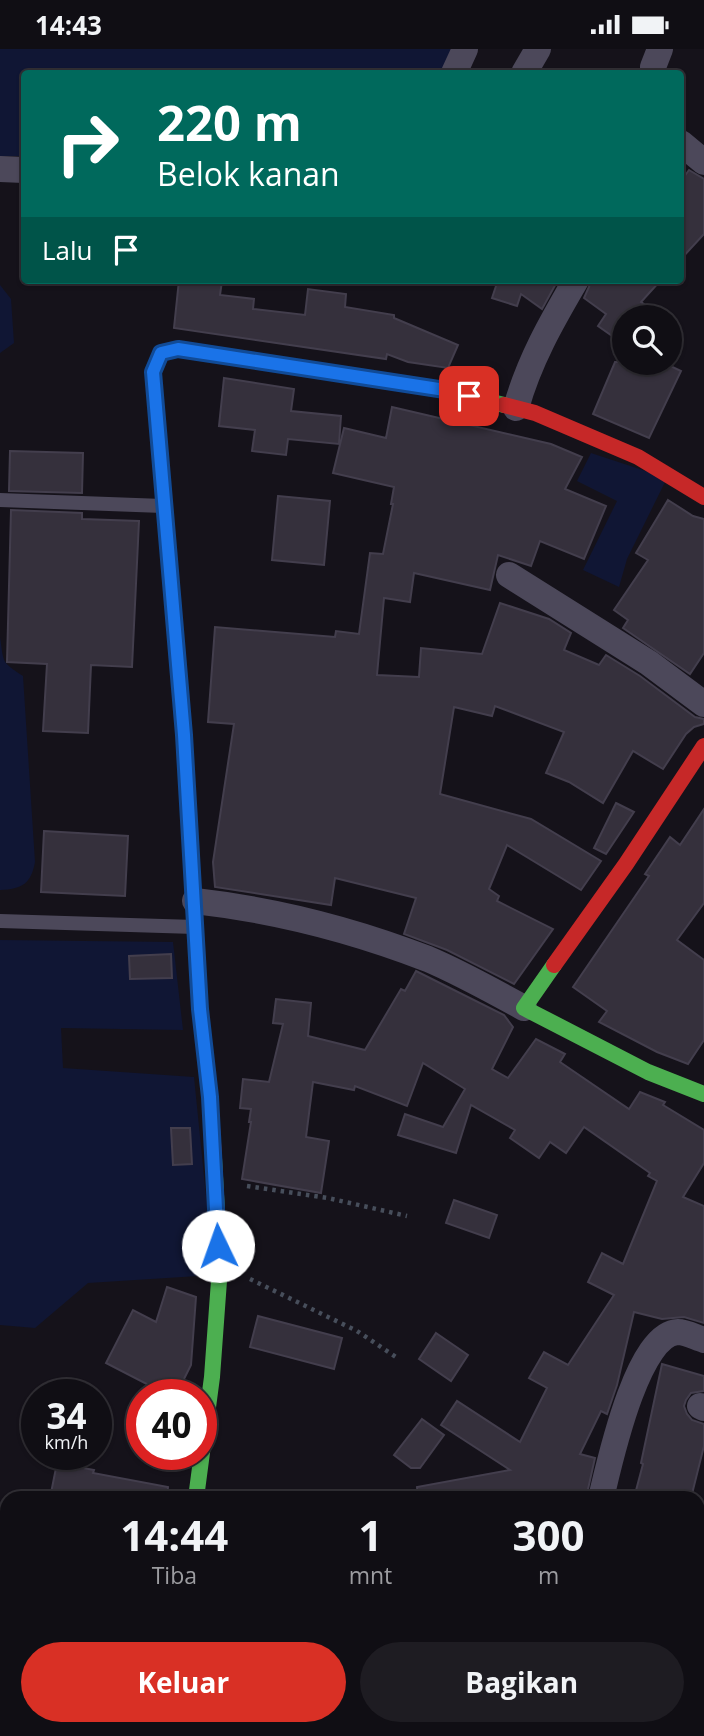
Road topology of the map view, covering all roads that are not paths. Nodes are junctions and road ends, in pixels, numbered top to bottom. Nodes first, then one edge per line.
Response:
1 (465, 49) edge
2 (538, 49) edge
3 (660, 49) edge
4 (455, 70) edge
5 (526, 70) edge
6 (653, 70) edge
7 (684, 145) edge
8 (704, 162) edge
9 (0, 169) edge
10 (21, 170) edge
11 (574, 284) edge
12 (516, 408) junction
13 (704, 497) edge
14 (0, 500) edge
15 (164, 506) junction
16 (509, 575) dead end
17 (704, 704) edge
18 (704, 745) edge
19 (195, 901) junction
20 (0, 921) edge
21 (196, 927) junction
22 (524, 1008) junction
23 (704, 1094) edge
24 (704, 1340) edge
25 (196, 1491) edge
26 (603, 1491) edge

1 - 4 street
2 - 5 street
3 - 6 street
7 - 8 street
9 - 10 street
11 - 12 street
12 - 13 street
12 - 15 street
14 - 15 lane
15 - 19 street
16 - 17 street
18 - 22 street
19 - 21 street
19 - 22 street
20 - 21 lane
21 - 25 street
22 - 23 street
24 - 26 street

